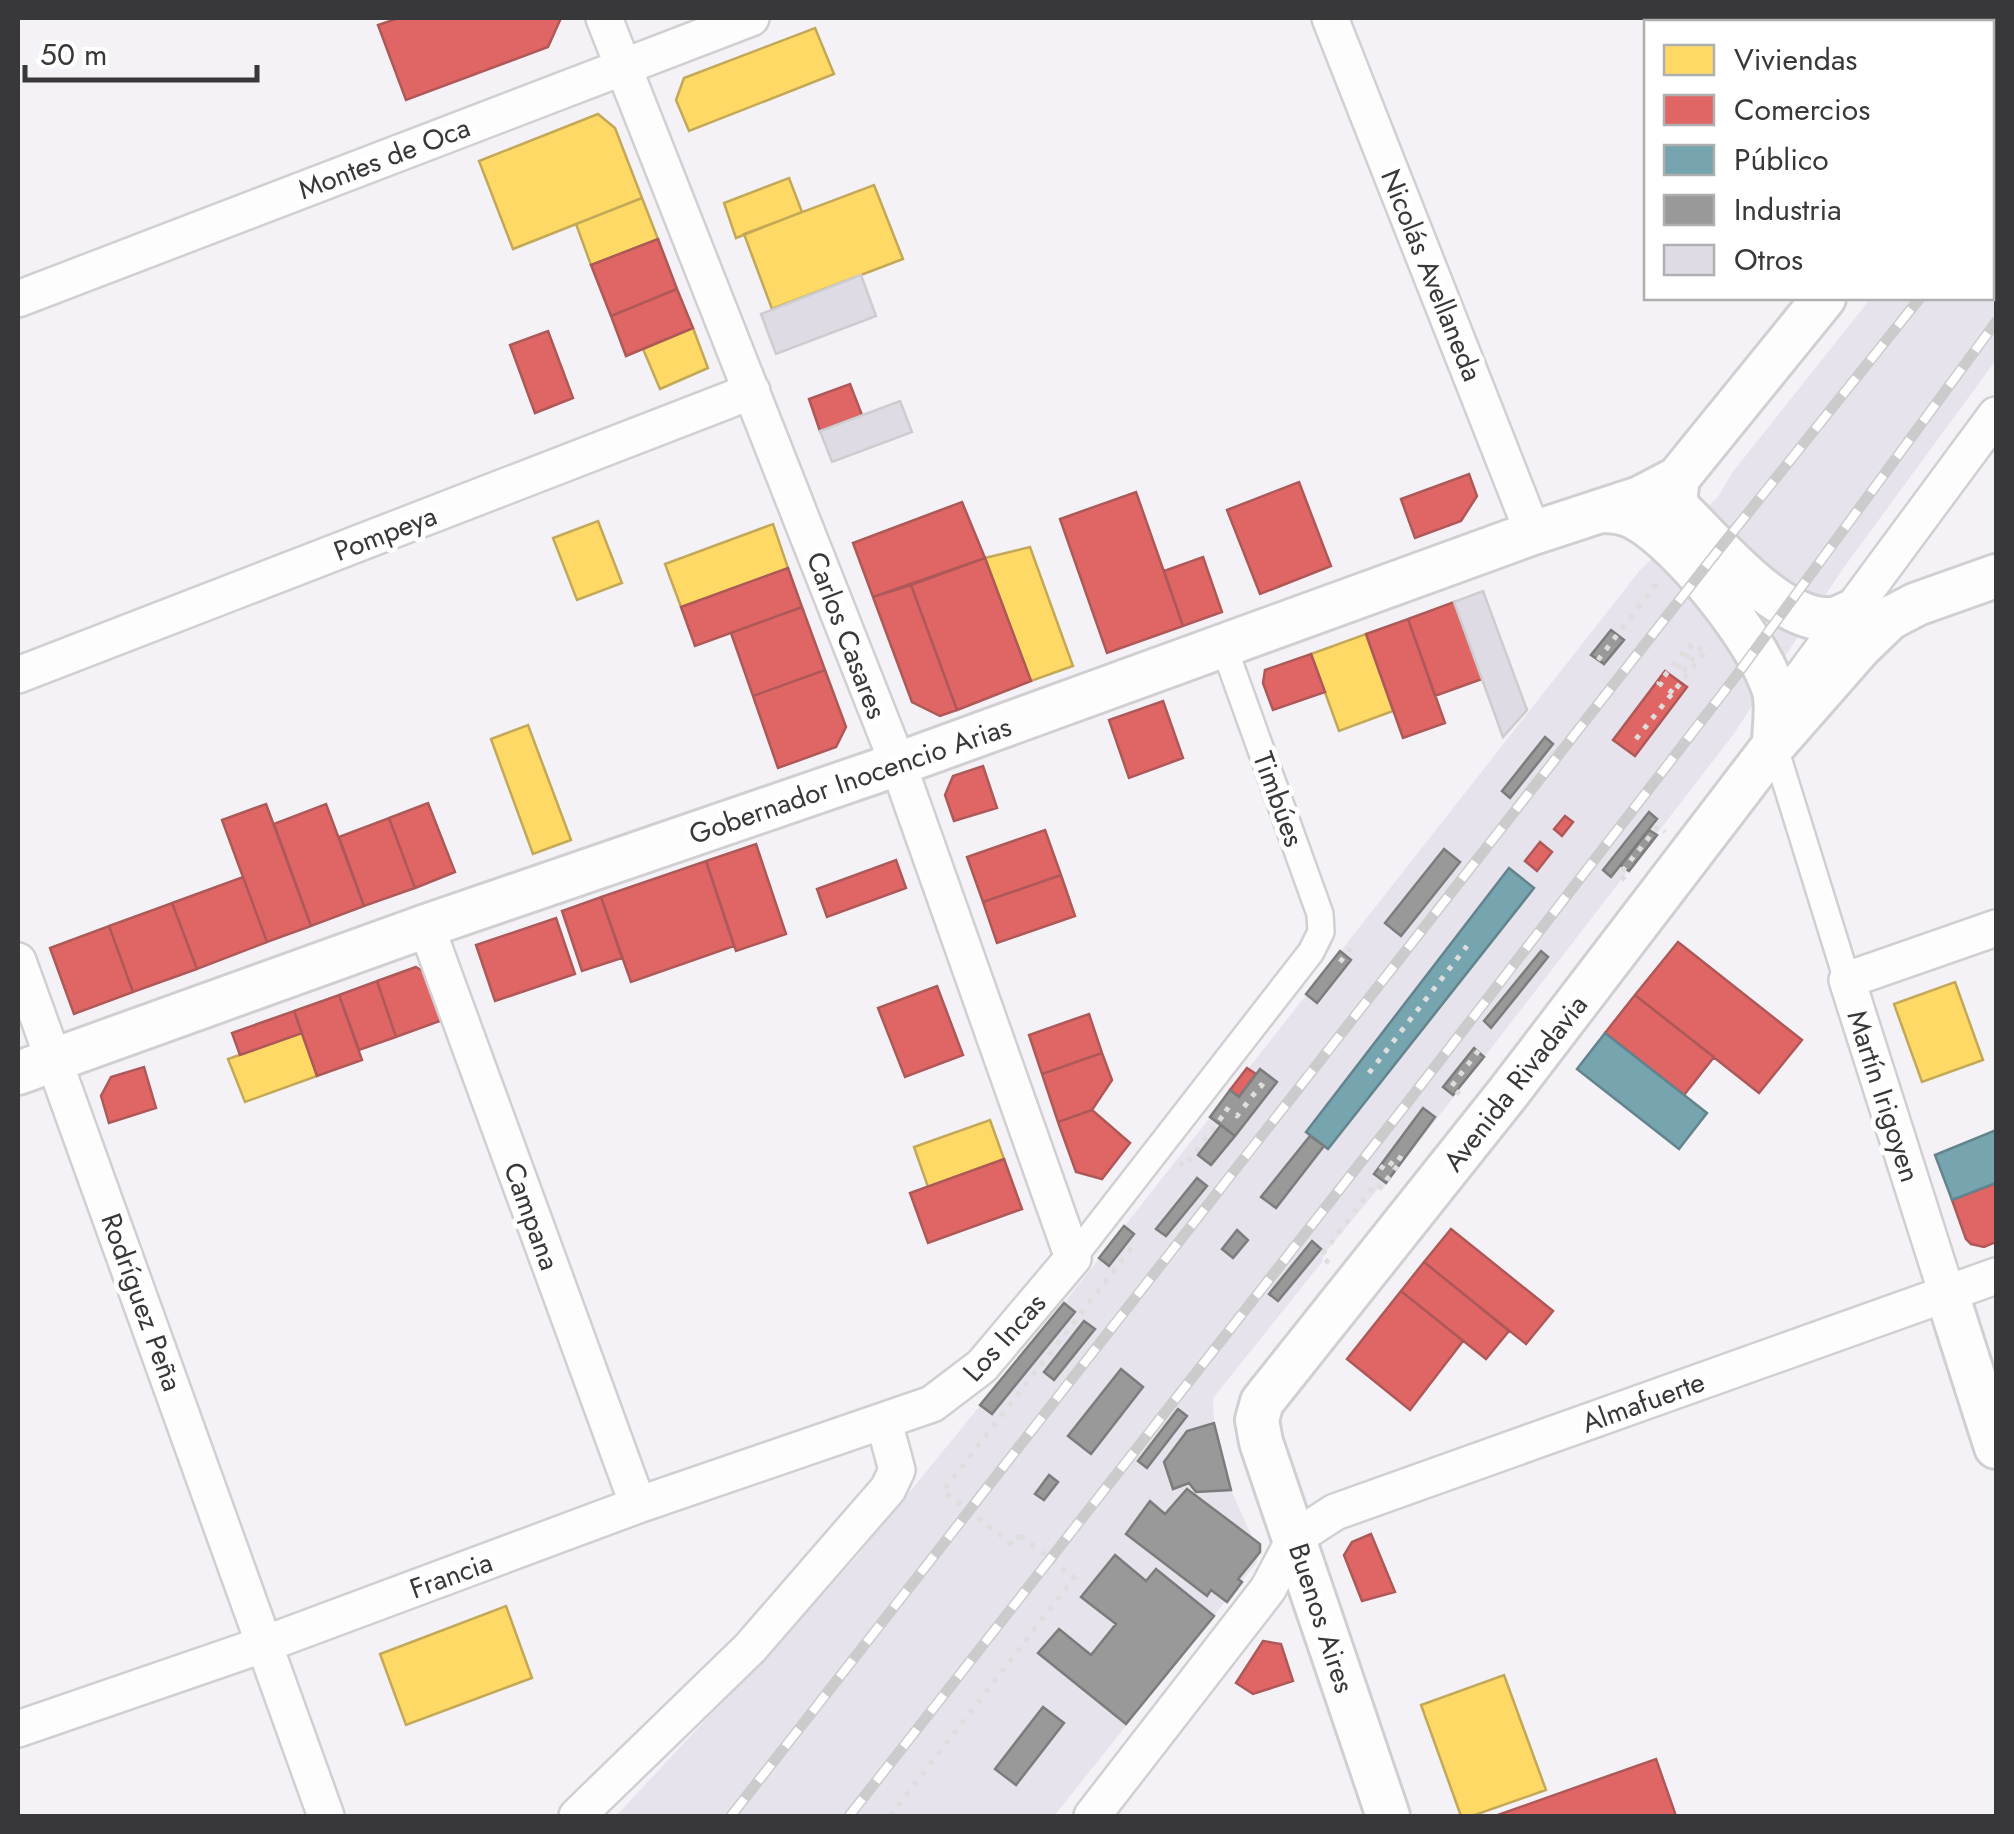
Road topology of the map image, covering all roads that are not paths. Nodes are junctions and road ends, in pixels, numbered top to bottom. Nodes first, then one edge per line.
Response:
1 (604, 18) edge
2 (751, 18) edge
3 (1330, 18) edge
4 (623, 66) junction
5 (18, 300) edge
6 (1822, 300) edge
7 (752, 391) junction
8 (1996, 415) edge
9 (1678, 478) junction
10 (1600, 510) junction
11 (1533, 533) junction
12 (1996, 576) edge
13 (1871, 614) junction
14 (1224, 647) junction
15 (18, 675) edge
16 (1774, 745) junction
17 (898, 764) junction
18 (426, 926) junction
19 (1996, 928) edge
20 (1311, 952) joint
21 (18, 961) edge
22 (1847, 980) junction
23 (36, 1066) edge
24 (1074, 1258) junction
25 (1996, 1276) edge
26 (1948, 1294) junction
27 (1257, 1420) joint
28 (884, 1422) junction
29 (1996, 1447) edge
30 (638, 1506) junction
31 (1295, 1538) junction
32 (265, 1644) junction
33 (18, 1729) edge
34 (326, 1816) edge
35 (577, 1816) edge
36 (1092, 1816) edge
37 (1388, 1816) edge

1 - 4 street, Carlos Casares
2 - 4 street, Montes de Oca
3 - 11 street, Nicolás Avellaneda
4 - 5 street, Montes de Oca
4 - 7 street, Carlos Casares
6 - 9 street
7 - 15 street, Pompeya
7 - 17 street, Carlos Casares
8 - 13 street, Avenida Rivadavia
9 - 10 street, Gobernador Inocencio Arias
9 - 13 street
10 - 11 street, Gobernador Inocencio Arias
10 - 16 street
11 - 14 street, Gobernador Inocencio Arias
12 - 13 street
13 - 16 street, Avenida Rivadavia
14 - 17 street, Gobernador Inocencio Arias
14 - 20 street, Timbúes
16 - 22 street, Martín Irigoyen
16 - 27 street, Avenida Rivadavia
17 - 18 street, Gobernador Inocencio Arias
17 - 24 street, Carlos Casares
18 - 23 street, Gobernador Inocencio Arias
18 - 30 street, Campana
19 - 22 street
20 - 24 street, Los Incas
21 - 23 street, Rodríguez Peña
22 - 26 street, Martín Irigoyen
23 - 32 street, Rodríguez Peña
24 - 28 street, Los Incas
25 - 26 street, Almafuerte
26 - 29 street, Martín Irigoyen
26 - 31 street, Almafuerte
27 - 31 street, Buenos Aires
28 - 30 street, Francia
28 - 35 street
30 - 32 street, Francia
31 - 36 street
31 - 37 street, Buenos Aires
32 - 33 street, Francia
32 - 34 street, Rodríguez Peña

